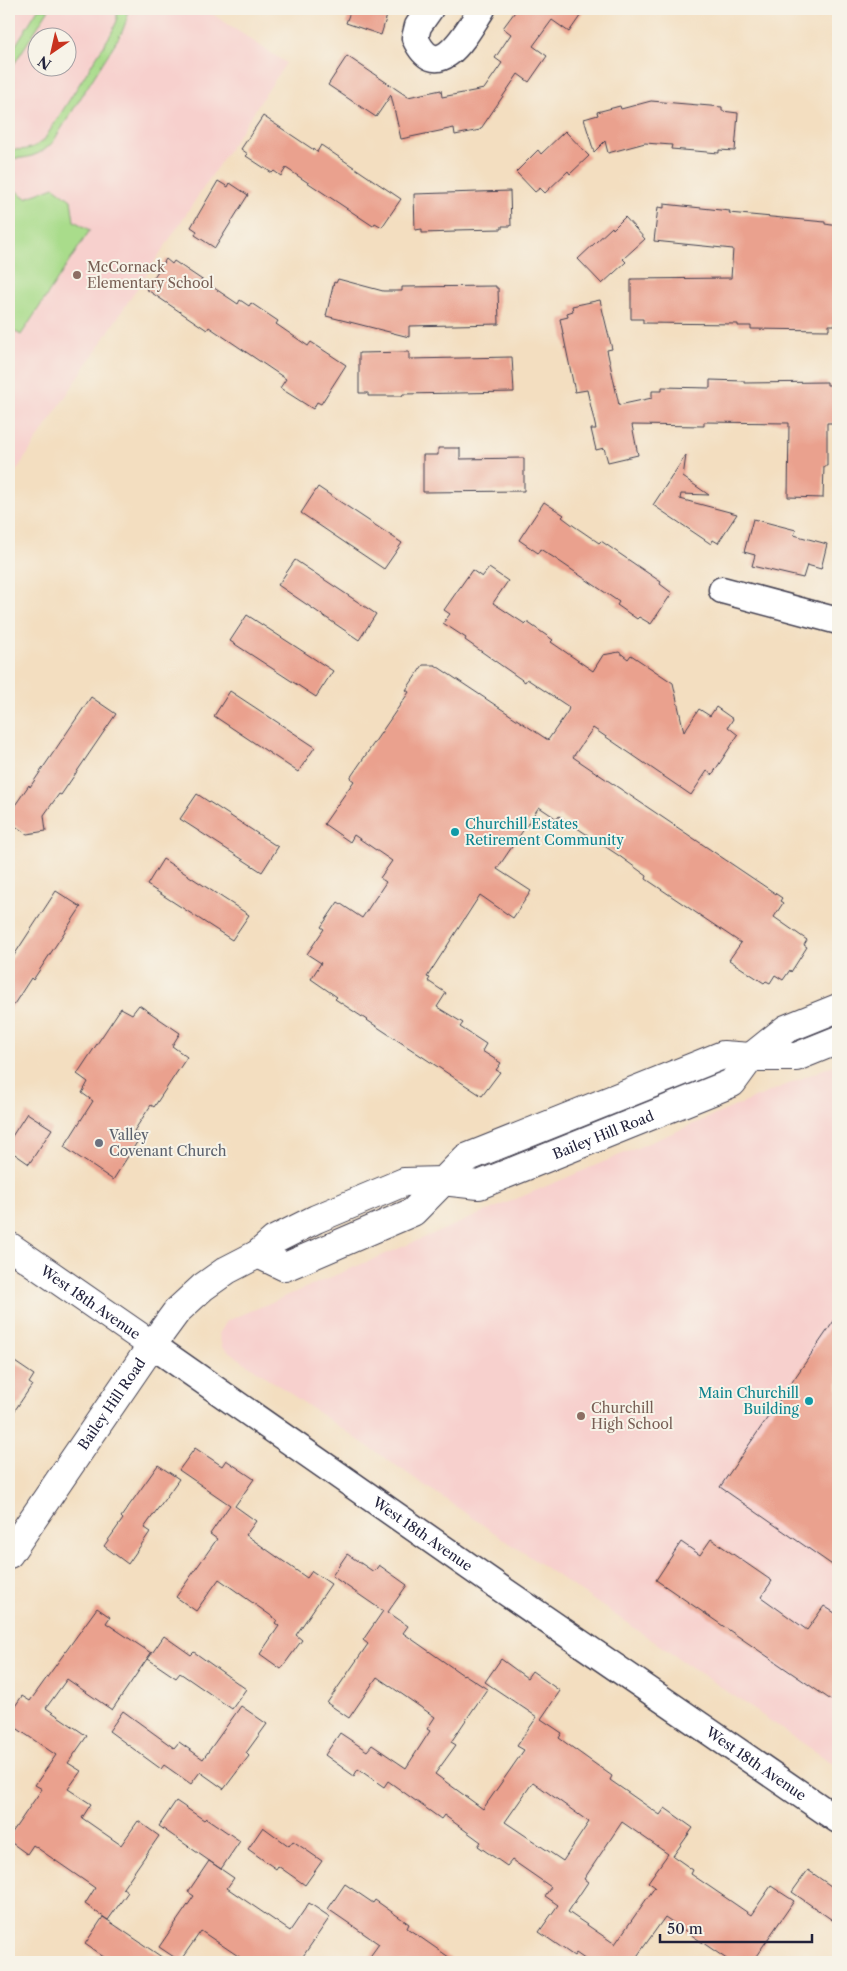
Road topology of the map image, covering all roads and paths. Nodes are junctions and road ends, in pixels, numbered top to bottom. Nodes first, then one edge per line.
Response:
1 (430, 9) edge
2 (482, 9) edge
3 (722, 590) dead end
4 (838, 621) edge
5 (838, 1008) edge
6 (838, 1040) edge
7 (752, 1057) junction
8 (9, 1246) edge
9 (152, 1345) junction
10 (9, 1554) edge
11 (838, 1820) edge

1 - 2 street
3 - 4 street
5 - 7 main road, Bailey Hill Road
6 - 7 main road
7 - 9 main road, Bailey Hill Road
8 - 9 main road, West 18th Avenue
9 - 10 main road, Bailey Hill Road
9 - 11 street, West 18th Avenue

